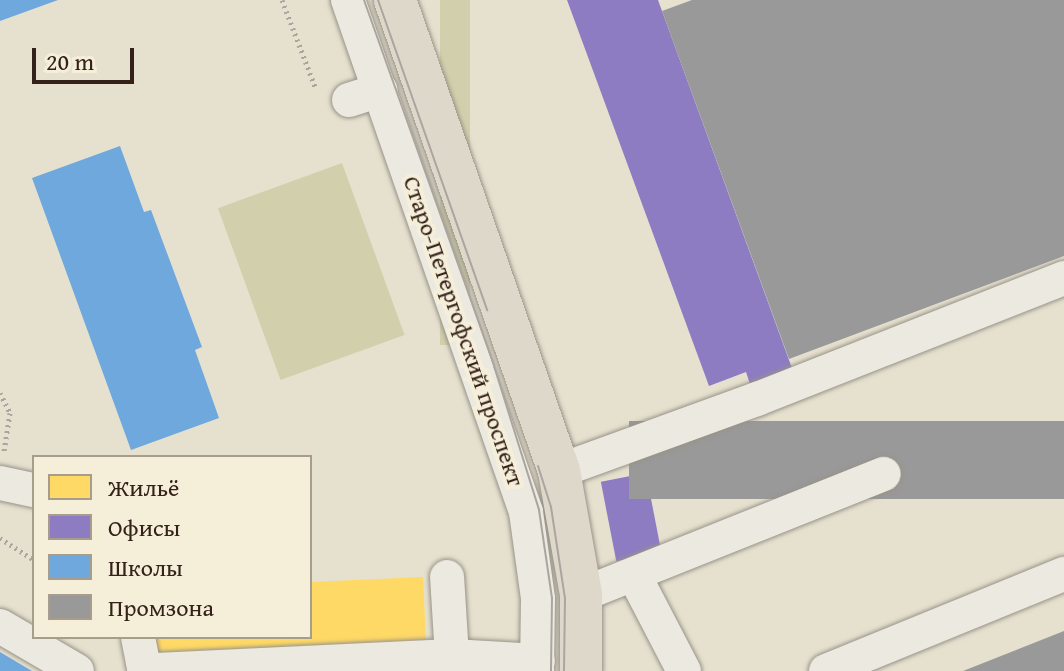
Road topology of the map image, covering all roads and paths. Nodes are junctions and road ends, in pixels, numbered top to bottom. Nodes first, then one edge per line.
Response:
1 (282, 0) edge
2 (348, 0) edge
3 (395, 0) edge
4 (350, 95) junction
5 (1064, 278) edge
6 (0, 393) edge
7 (1, 471) edge
8 (559, 471) junction
9 (884, 474) dead end
10 (32, 489) edge
11 (0, 538) edge
12 (32, 559) edge
13 (1064, 574) edge
14 (447, 577) dead end
15 (635, 577) junction
16 (581, 595) junction
17 (0, 626) edge
18 (138, 639) edge
19 (452, 656) junction
20 (537, 666) edge
21 (77, 671) edge
22 (156, 671) edge
23 (581, 671) edge
24 (684, 671) edge
25 (826, 671) edge

1 - 4 path
2 - 4 street, Старо-Петергофский проспект
3 - 8 main road, Старо-Петергофский проспект
4 - 20 street, Старо-Петергофский проспект
5 - 8 street
6 - 7 path
7 - 10 street
8 - 16 main road, Старо-Петергофский проспект
9 - 15 street
11 - 12 path
13 - 25 street
14 - 19 street
15 - 16 street
15 - 24 street
16 - 23 main road, Старо-Петергофский проспект
17 - 21 street
18 - 22 street
19 - 20 street
19 - 22 street

